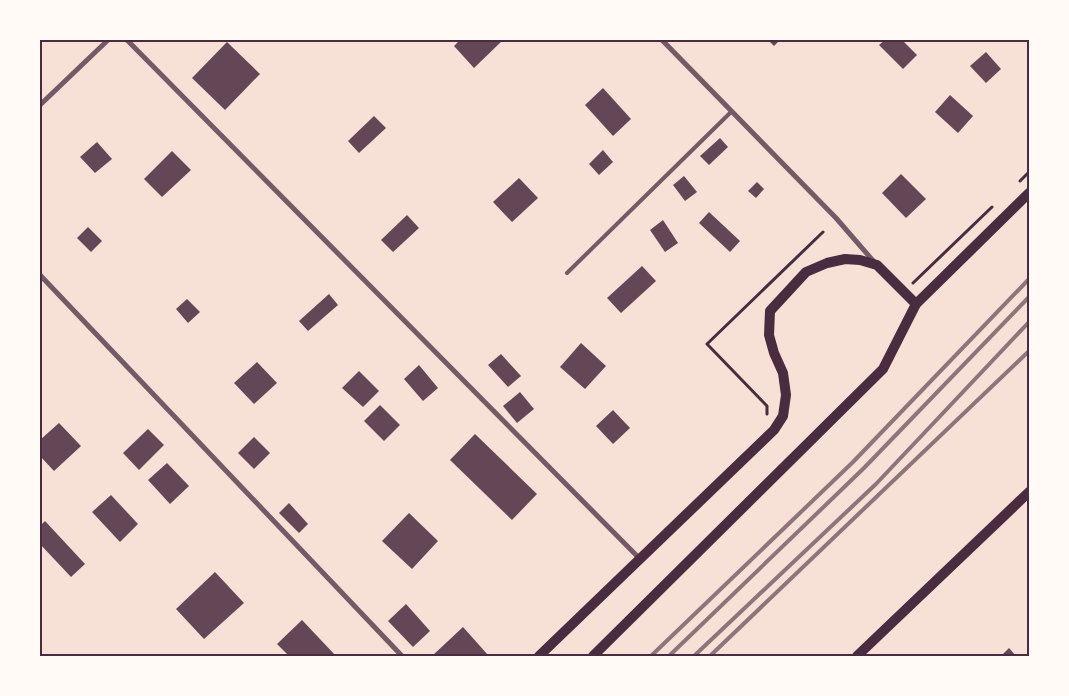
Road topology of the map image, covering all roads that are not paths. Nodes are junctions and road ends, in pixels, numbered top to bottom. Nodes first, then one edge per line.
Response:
1 (108, 40) edge
2 (127, 40) edge
3 (662, 40) edge
4 (40, 105) edge
5 (731, 112) junction
6 (1029, 193) edge
7 (877, 265) junction
8 (567, 273) dead end
9 (40, 275) edge
10 (916, 304) junction
11 (1029, 492) edge
12 (640, 560) junction
13 (596, 653) edge
14 (402, 656) edge
15 (539, 656) edge
16 (857, 656) edge

1 - 4 street
2 - 12 street
3 - 5 street
5 - 7 street
5 - 8 lane
6 - 10 main road
7 - 10 main road
7 - 12 main road
9 - 14 street
10 - 13 main road
11 - 16 main road
12 - 15 main road

